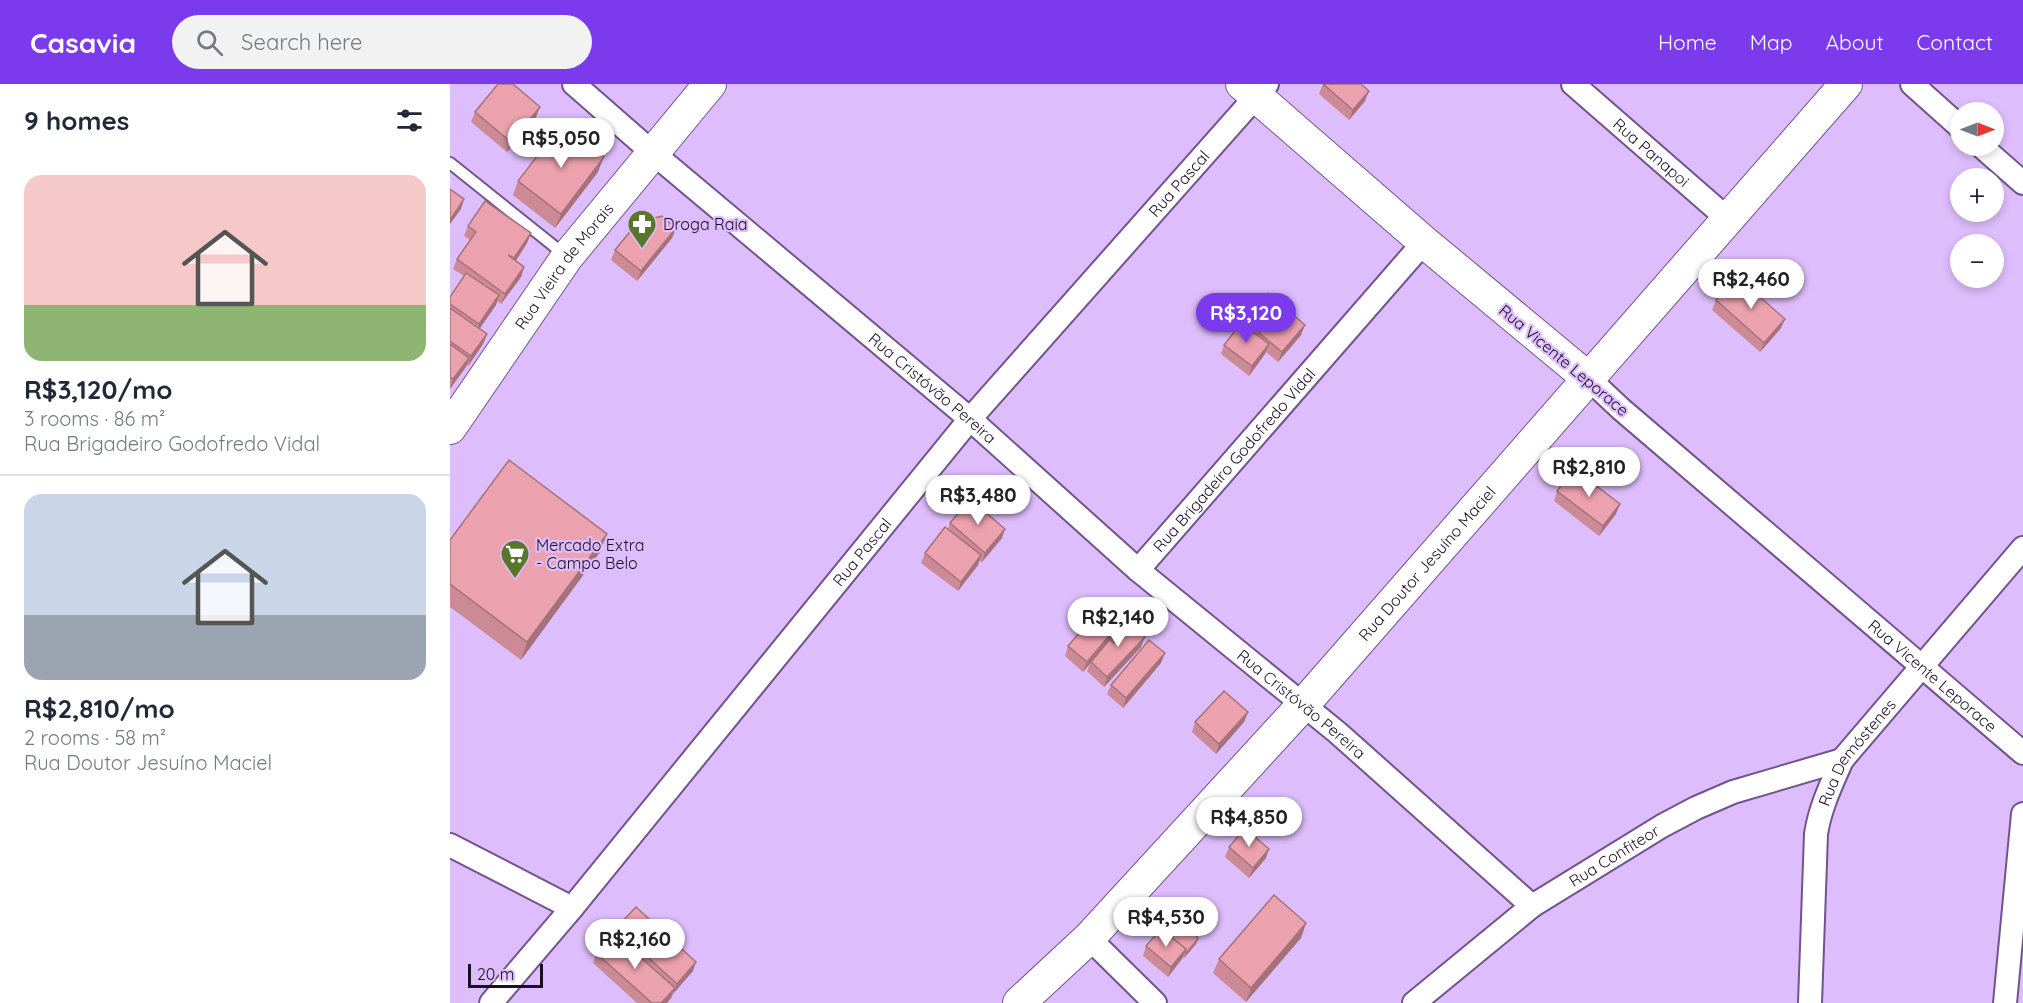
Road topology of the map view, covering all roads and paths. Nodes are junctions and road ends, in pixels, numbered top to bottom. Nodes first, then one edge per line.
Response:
1 (574, 84) edge
2 (711, 84) edge
3 (1573, 84) edge
4 (1846, 84) edge
5 (1912, 84) edge
6 (1255, 88) edge
7 (1950, 118) edge
8 (653, 153) junction
9 (1992, 156) edge
10 (450, 163) edge
11 (2023, 183) edge
12 (1729, 220) junction
13 (1424, 242) junction
14 (567, 257) junction
15 (1589, 379) junction
16 (970, 419) junction
17 (450, 427) edge
18 (2023, 548) edge
19 (1138, 570) junction
20 (1921, 667) junction
21 (1303, 705) junction
22 (2023, 753) edge
23 (1842, 760) junction
24 (2023, 814) edge
25 (450, 845) edge
26 (1532, 906) junction
27 (572, 908) junction
28 (1089, 938) junction
29 (491, 1003) edge
30 (1019, 1003) edge
31 (1155, 1003) edge
32 (1414, 1003) edge
33 (1810, 1003) edge
34 (2005, 1003) edge

1 - 8 street, Rua Cristóvão Pereira
2 - 8 street, Rua Vieira de Morais
3 - 12 street, Rua Panapoi
4 - 12 street, Rua Doutor Jesuíno Maciel
5 - 7 street
6 - 13 street, Rua Vicente Leporace
6 - 16 street, Rua Pascal
8 - 14 street, Rua Vieira de Morais
8 - 16 street, Rua Cristóvão Pereira
9 - 11 street
10 - 14 lane
12 - 15 street, Rua Doutor Jesuíno Maciel
13 - 15 street, Rua Vicente Leporace
13 - 19 street, Rua Brigadeiro Godofredo Vidal
14 - 17 street, Rua Vieira de Morais
15 - 20 street, Rua Vicente Leporace
15 - 21 street, Rua Doutor Jesuíno Maciel
16 - 19 street, Rua Cristóvão Pereira
16 - 27 street, Rua Pascal
18 - 20 street, Rua Demóstenes
19 - 21 street, Rua Cristóvão Pereira
20 - 22 street, Rua Vicente Leporace
20 - 23 street, Rua Demóstenes
21 - 26 street, Rua Cristóvão Pereira
21 - 28 street, Rua Doutor Jesuíno Maciel
23 - 26 street, Rua Confiteor
23 - 33 street, Rua Demóstenes
24 - 34 street
25 - 27 street
26 - 32 street, Rua Confiteor
27 - 29 street, Rua Pascal
28 - 30 street, Rua Doutor Jesuíno Maciel
28 - 31 street

